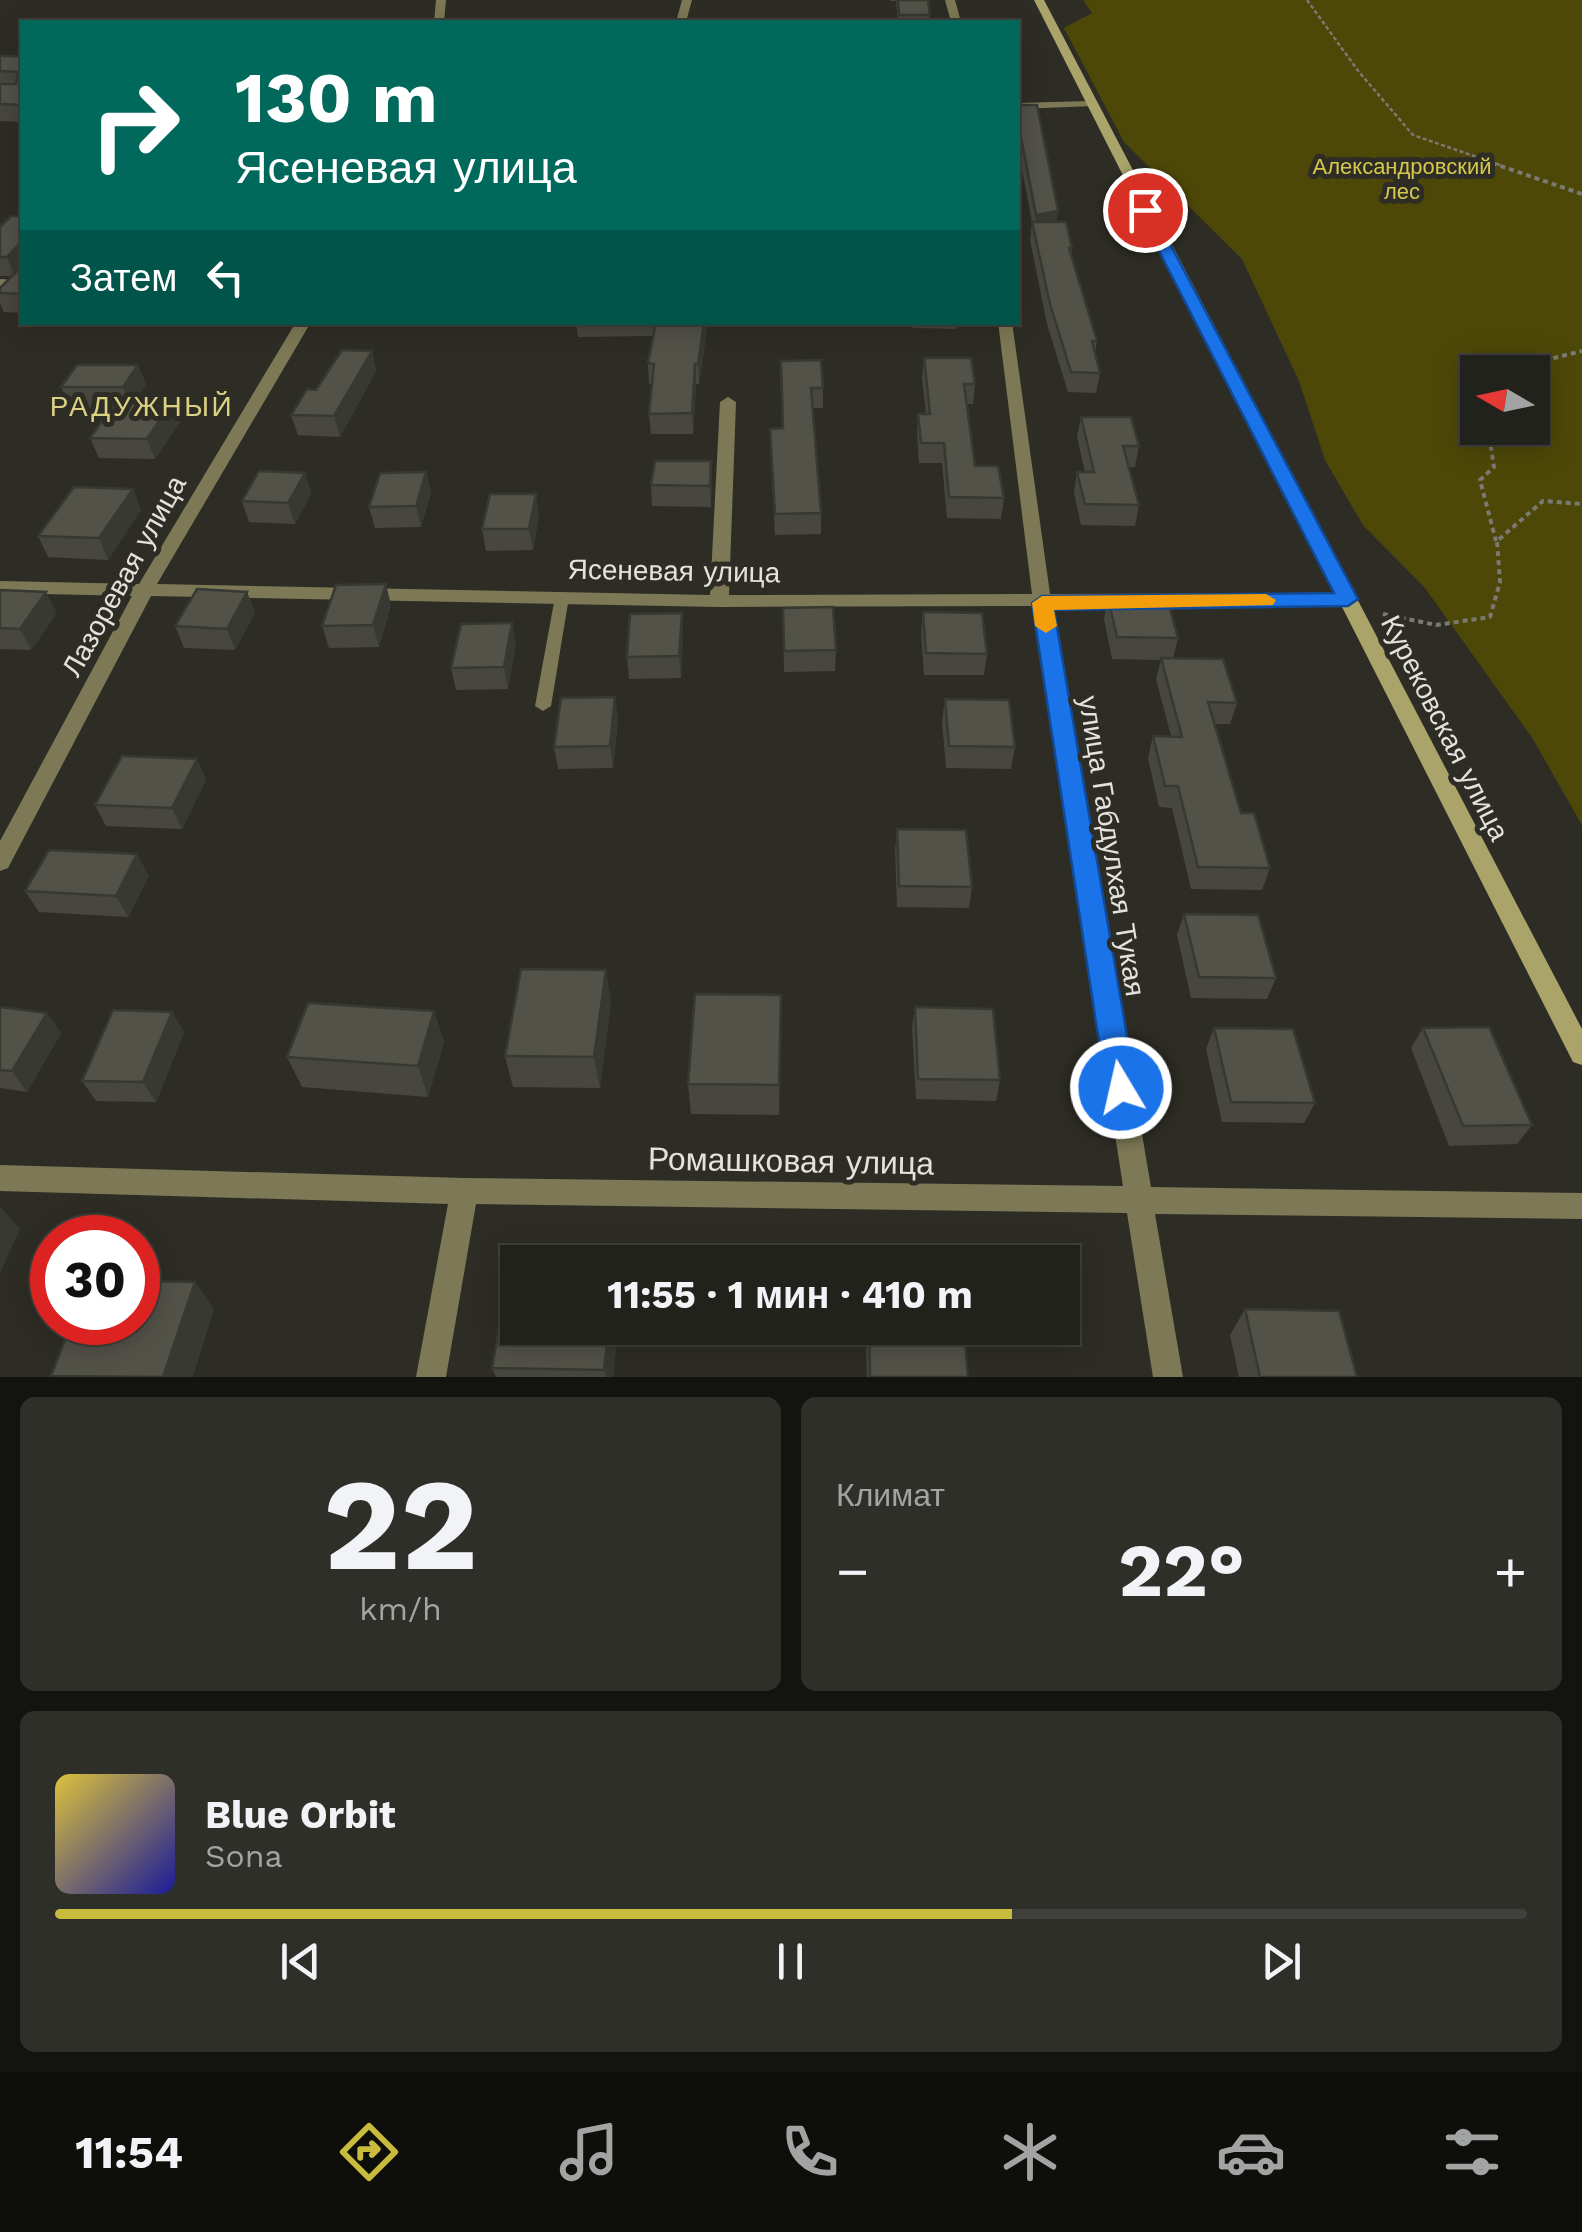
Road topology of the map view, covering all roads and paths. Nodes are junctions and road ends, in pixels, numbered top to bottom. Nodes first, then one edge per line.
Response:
1 (1038, 0) edge
2 (1308, 0) edge
3 (1090, 104) junction
4 (1020, 106) edge
5 (1582, 194) edge
6 (302, 325) edge
7 (1005, 325) edge
8 (1582, 351) edge
9 (1550, 359) edge
10 (728, 402) dead end
11 (1491, 445) edge
12 (1582, 504) edge
13 (1496, 541) junction
14 (0, 587) edge
15 (144, 591) junction
16 (562, 597) junction
17 (1348, 599) junction
18 (719, 600) junction
19 (1042, 603) junction
20 (543, 706) dead end
21 (0, 862) edge
22 (1582, 1054) edge
23 (0, 1178) edge
24 (464, 1192) junction
25 (1139, 1200) junction
26 (1582, 1206) edge
27 (432, 1377) edge
28 (1168, 1377) edge

1 - 3 street, Курековская улица
2 - 5 path
3 - 4 street
3 - 17 street, Курековская улица
6 - 15 street, Лазоревая улица
7 - 19 street, улица Габдулхая Тукая
8 - 9 path
10 - 18 street
11 - 13 path
12 - 13 path
13 - 17 path
14 - 15 street, Ясеневая улица
15 - 16 street, Ясеневая улица
15 - 21 street, Лазоревая улица
16 - 18 street, Ясеневая улица
16 - 20 lane
17 - 19 street, Ясеневая улица
17 - 22 street, Курековская улица
18 - 19 street, Ясеневая улица
19 - 25 street, улица Габдулхая Тукая
23 - 24 street, Ромашковая улица
24 - 25 street, Ромашковая улица
24 - 27 street
25 - 26 street, Ромашковая улица
25 - 28 street, улица Габдулхая Тукая

